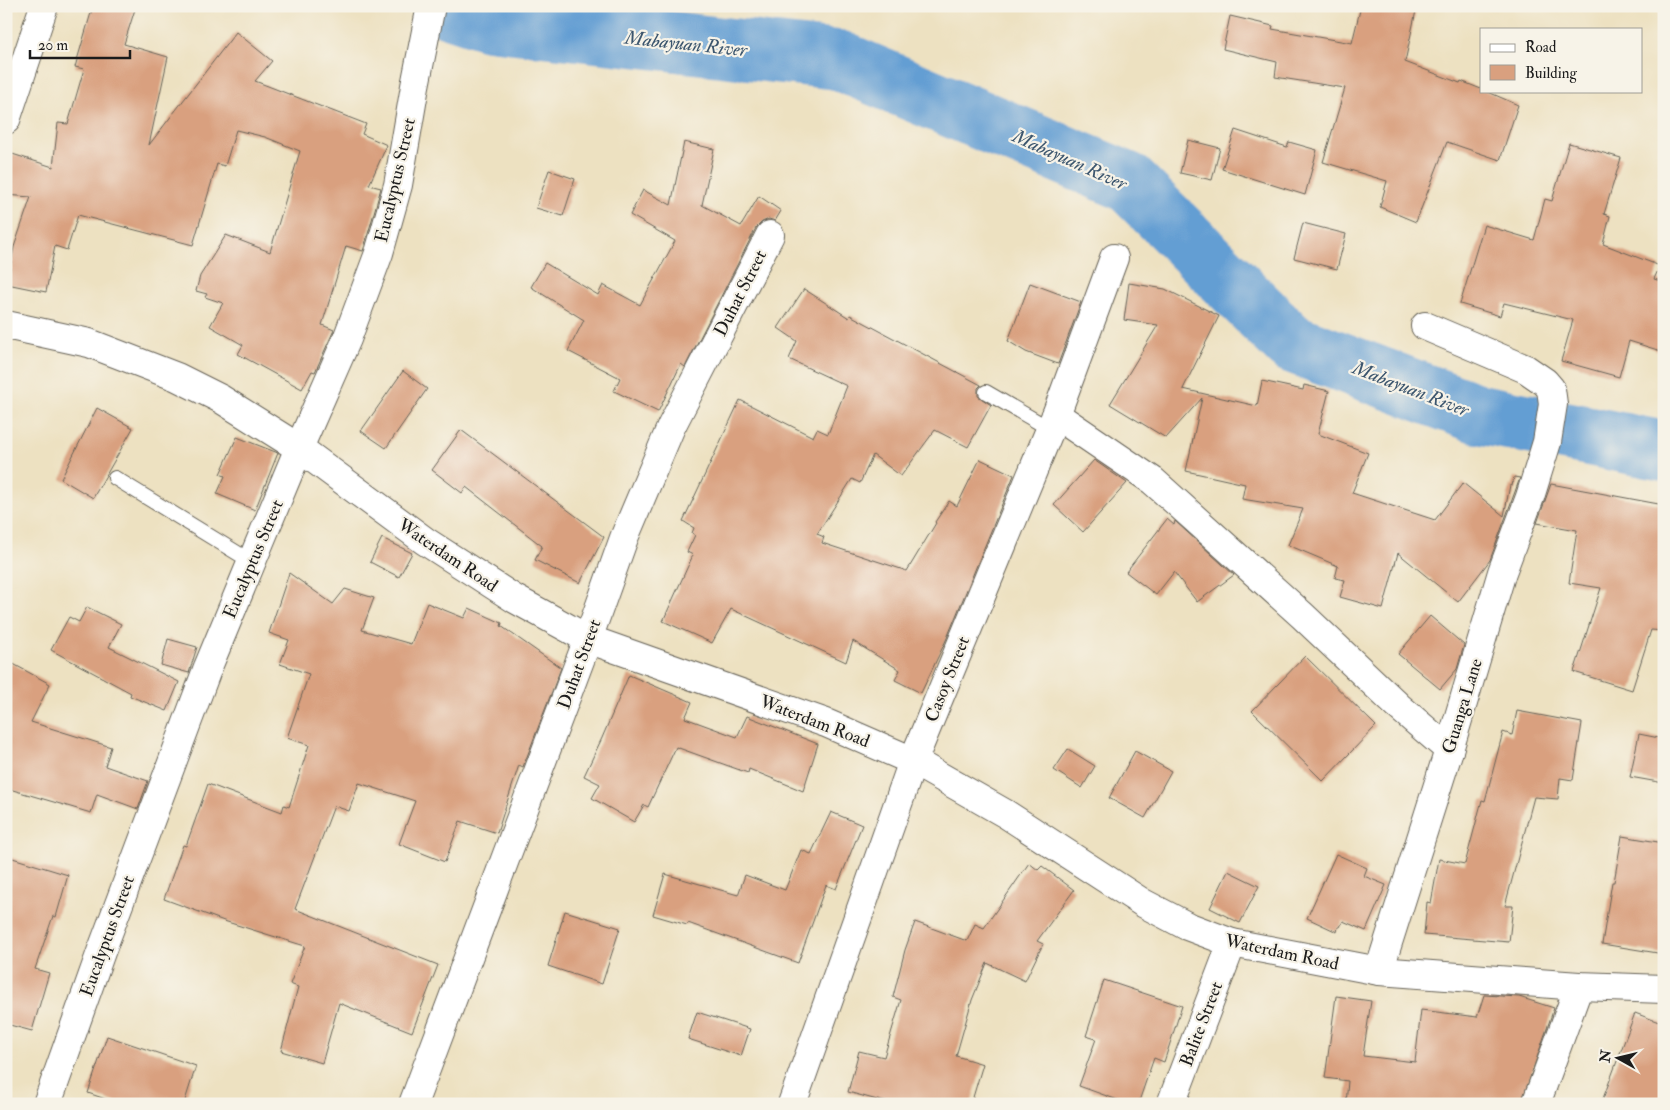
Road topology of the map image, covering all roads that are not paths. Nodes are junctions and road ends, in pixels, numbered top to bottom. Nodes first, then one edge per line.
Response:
1 (44, 6) edge
2 (431, 6) edge
3 (6, 120) edge
4 (770, 235) dead end
5 (1114, 258) dead end
6 (6, 325) edge
7 (1425, 326) dead end
8 (986, 392) dead end
9 (1053, 422) junction
10 (299, 448) junction
11 (115, 478) dead end
12 (252, 562) junction
13 (588, 639) junction
14 (1449, 750) junction
15 (913, 762) junction
16 (1232, 943) junction
17 (1379, 971) junction
18 (1579, 986) junction
19 (1664, 989) edge
20 (47, 1104) edge
21 (413, 1104) edge
22 (792, 1104) edge
23 (1171, 1104) edge
24 (1536, 1104) edge

1 - 3 street
2 - 10 street, Eucalyptus Street
4 - 13 street, Duhat Street
5 - 9 street, Casoy Street
6 - 10 street, Waterdam Road
7 - 14 street, Guanga Lane
8 - 9 lane
9 - 14 street
9 - 15 street, Casoy Street
10 - 12 street, Eucalyptus Street
10 - 13 street, Waterdam Road
11 - 12 lane
12 - 20 street, Eucalyptus Street
13 - 15 street, Waterdam Road
13 - 21 street, Duhat Street
14 - 17 street, Guanga Lane
15 - 16 street, Waterdam Road
15 - 22 street, Casoy Street
16 - 17 street, Waterdam Road
16 - 23 street, Balite Street
17 - 18 street, Waterdam Road
18 - 19 street, Waterdam Road
18 - 24 street

